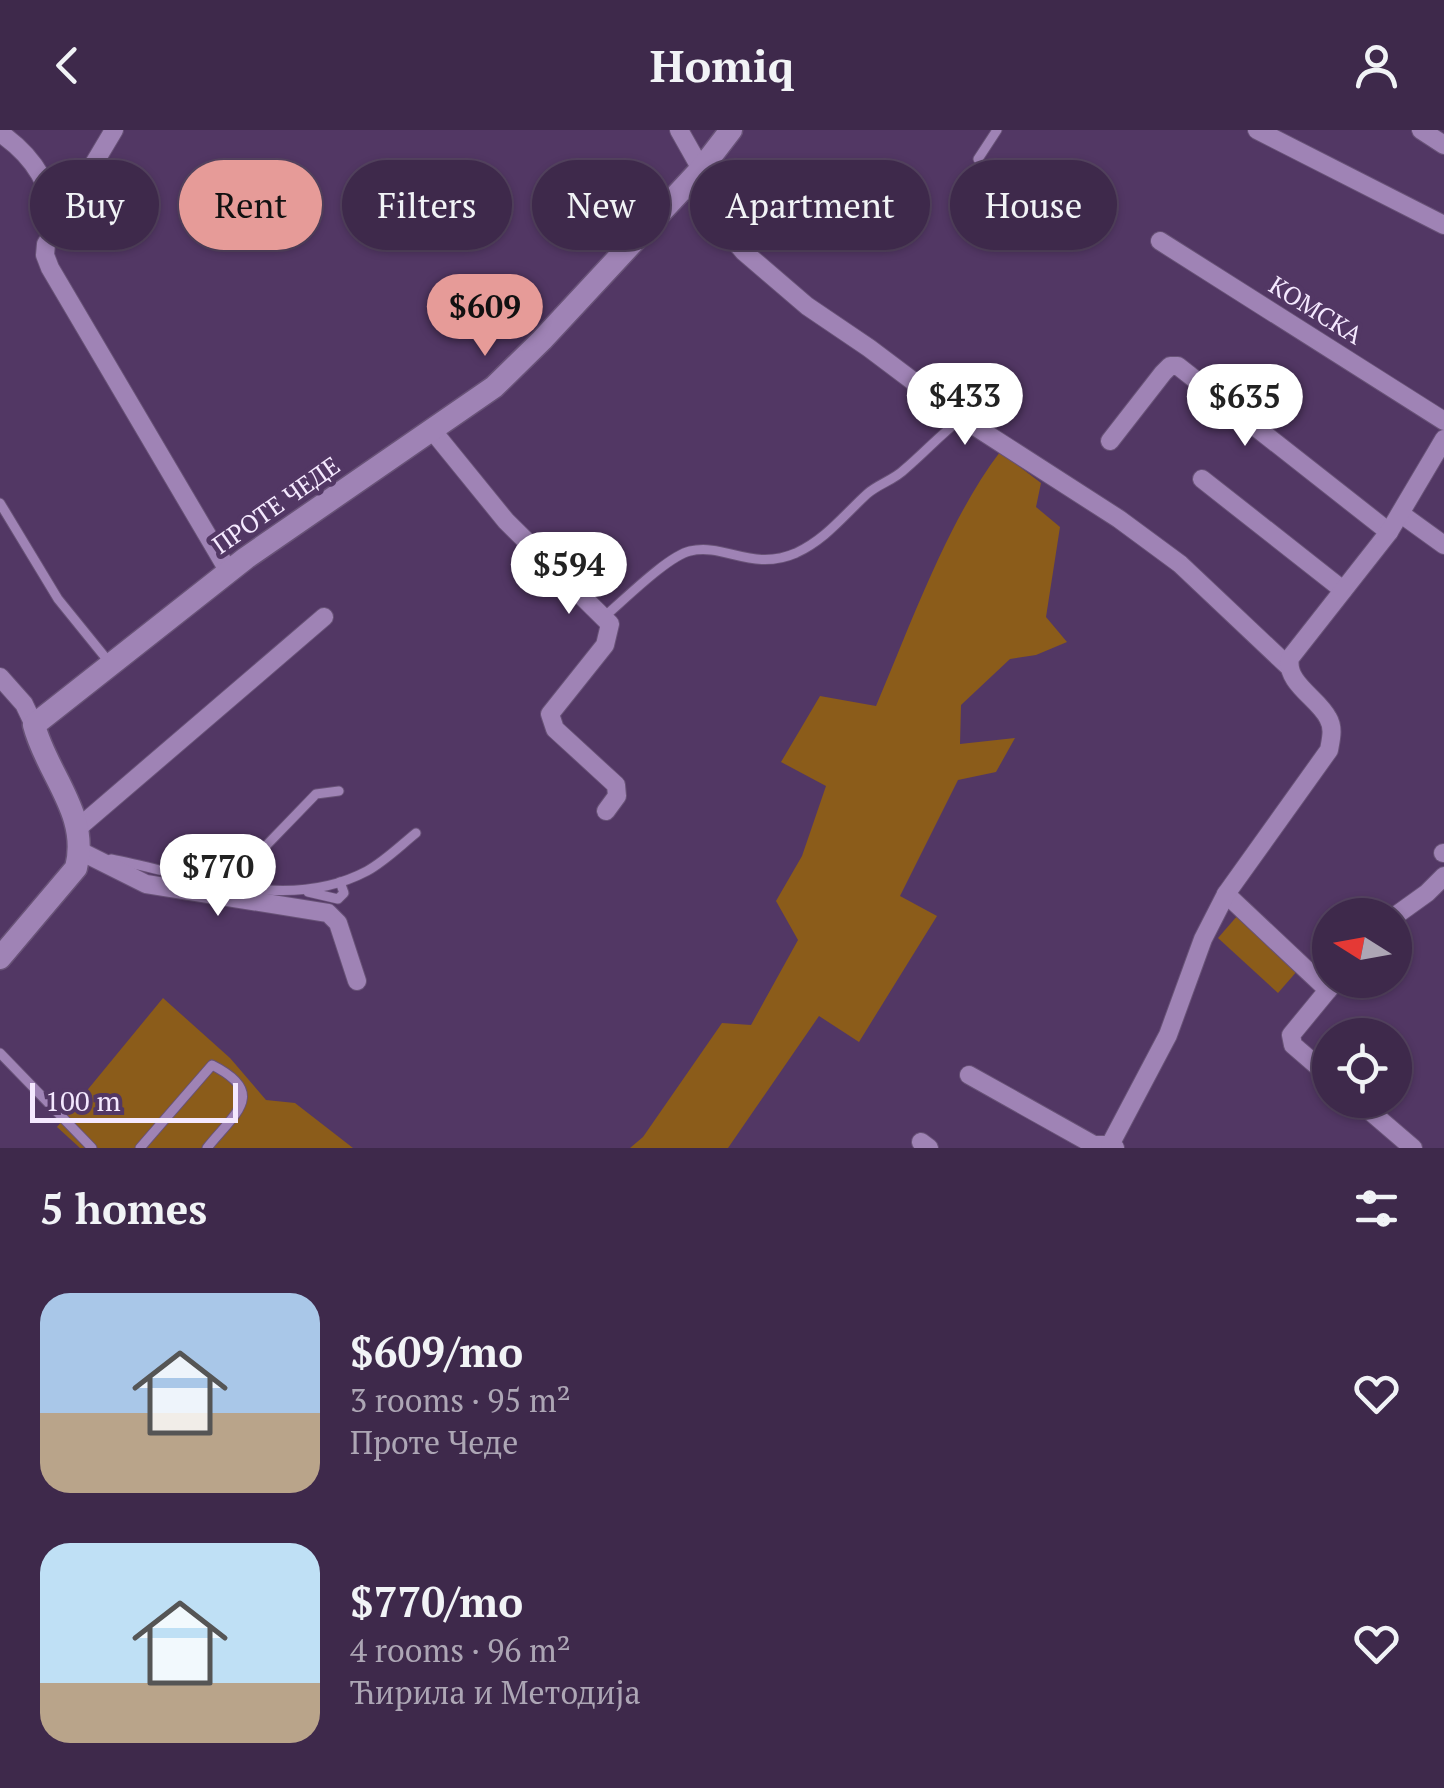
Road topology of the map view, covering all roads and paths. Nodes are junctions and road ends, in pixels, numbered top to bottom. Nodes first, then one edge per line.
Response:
1 (114, 130) edge
2 (679, 130) edge
3 (731, 130) edge
4 (997, 130) edge
5 (1257, 130) edge
6 (1422, 130) edge
7 (0, 134) edge
8 (1444, 145) edge
9 (978, 159) dead end
10 (30, 160) edge
11 (96, 160) edge
12 (707, 160) edge
13 (690, 164) edge
14 (690, 181) edge
15 (1444, 225) edge
16 (1160, 241) dead end
17 (47, 250) edge
18 (743, 250) edge
19 (962, 418) junction
20 (1444, 422) edge
21 (432, 430) junction
22 (1444, 439) edge
23 (1110, 441) dead end
24 (1202, 479) dead end
25 (0, 502) edge
26 (1402, 514) junction
27 (1389, 532) junction
28 (1444, 546) edge
29 (229, 572) junction
30 (1343, 590) junction
31 (605, 616) junction
32 (324, 617) dead end
33 (111, 664) junction
34 (1288, 666) junction
35 (0, 677) edge
36 (34, 724) junction
37 (339, 792) dead end
38 (606, 811) dead end
39 (416, 833) dead end
40 (79, 840) junction
41 (104, 860) junction
42 (1444, 876) edge
43 (340, 882) junction
44 (229, 884) junction
45 (301, 890) junction
46 (1226, 894) junction
47 (1412, 904) edge
48 (0, 958) edge
49 (1312, 968) edge
50 (357, 981) dead end
51 (1321, 998) edge
52 (0, 1053) edge
53 (1312, 1061) edge
54 (969, 1075) dead end
55 (1377, 1118) edge
56 (1113, 1146) edge
57 (92, 1148) edge
58 (140, 1148) edge
59 (207, 1148) edge
60 (1413, 1148) edge

1 - 11 street
2 - 13 street
3 - 12 street, ПРОТЕ ЧЕДЕ
4 - 9 lane
5 - 15 street
6 - 8 street
7 - 10 street
14 - 21 street, ПРОТЕ ЧЕДЕ
16 - 20 street, КОМСКА
17 - 29 street
18 - 19 street
19 - 31 lane
19 - 34 street
21 - 29 street, ПРОТЕ ЧЕДЕ
21 - 31 street
22 - 26 street
23 - 27 street
24 - 30 street
25 - 33 lane
26 - 27 street
26 - 28 street
27 - 30 street
29 - 33 street, ПРОТЕ ЧЕДЕ
30 - 34 street
31 - 38 street
32 - 40 street
33 - 36 street, ПРОТЕ ЧЕДЕ
34 - 46 street
35 - 36 street
36 - 40 street
37 - 44 lane
39 - 43 lane
40 - 41 street
40 - 48 street
41 - 44 lane
41 - 50 street
42 - 47 street
43 - 45 lane
43 - 45 lane
44 - 45 lane
46 - 49 street
46 - 56 street
51 - 53 street
52 - 57 lane
54 - 56 street
55 - 60 street
58 - 59 lane

